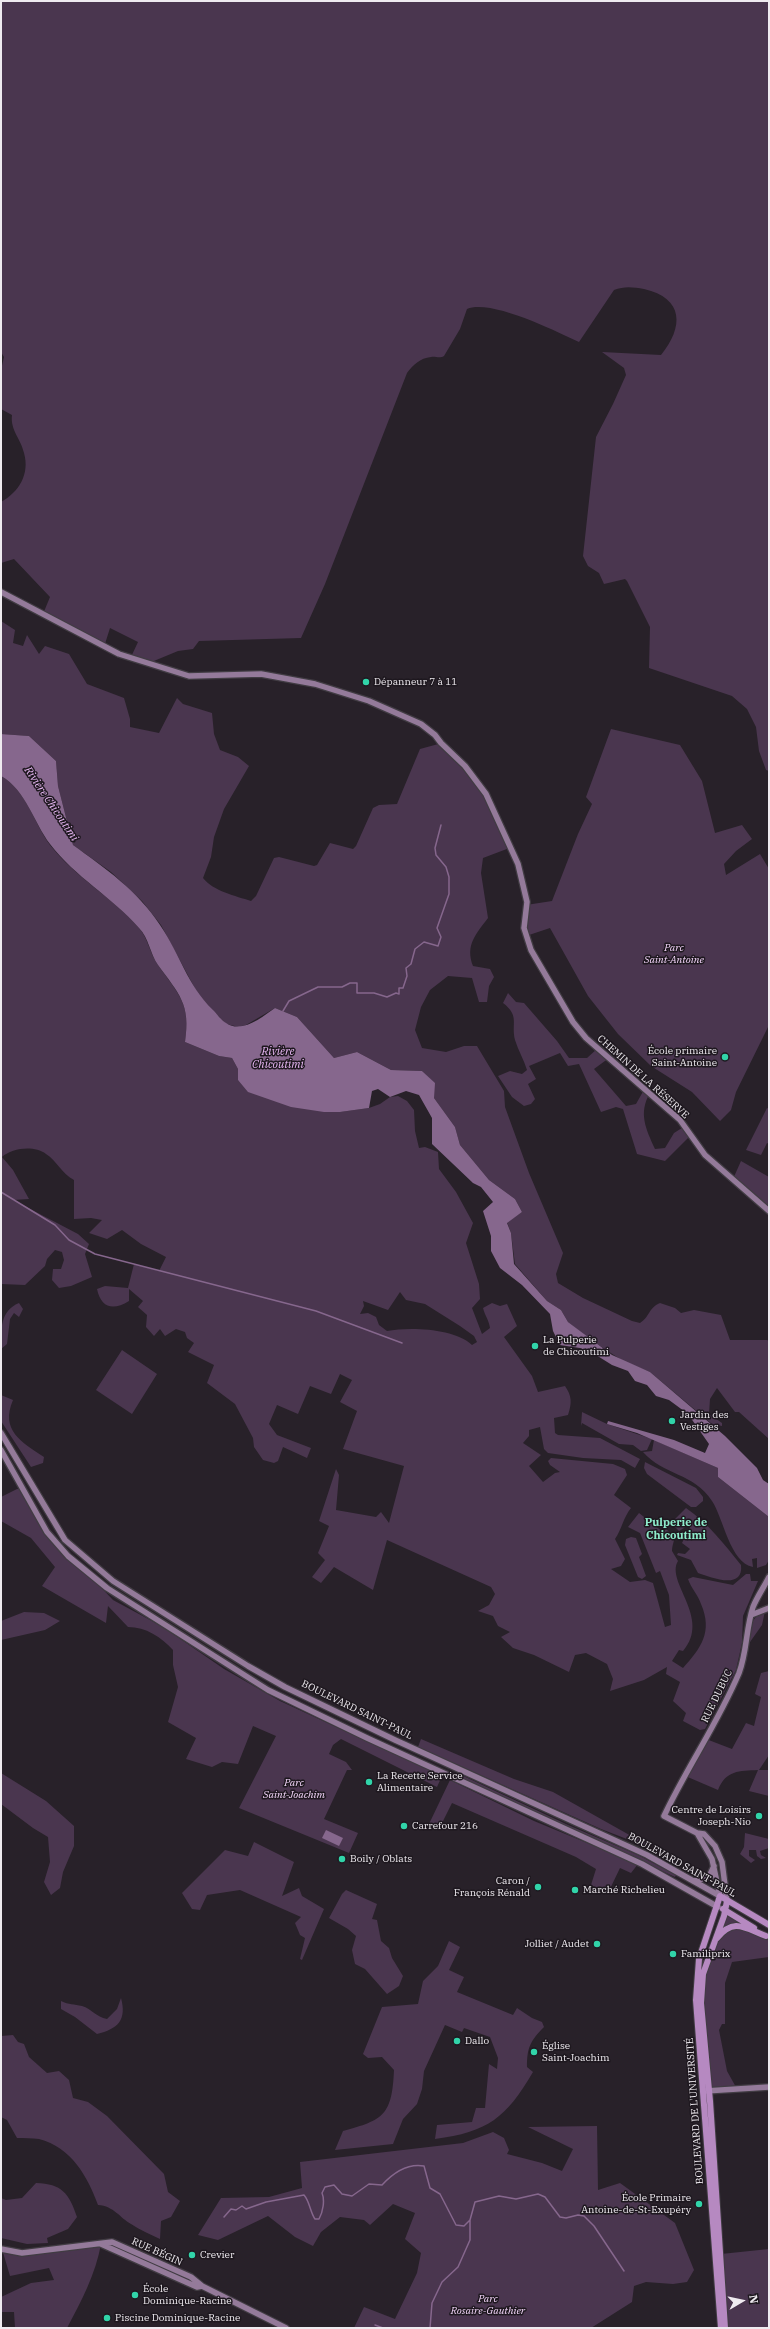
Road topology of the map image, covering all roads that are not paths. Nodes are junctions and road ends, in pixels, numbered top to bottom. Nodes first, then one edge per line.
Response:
1 (1, 592) edge
2 (769, 1211) edge
3 (1, 1433) edge
4 (1, 1450) edge
5 (769, 1578) edge
6 (769, 1608) edge
7 (751, 1615) junction
8 (697, 1833) junction
9 (714, 1866) junction
10 (693, 1881) junction
11 (720, 1896) junction
12 (727, 1900) junction
13 (718, 1907) junction
14 (725, 1911) junction
15 (769, 1925) edge
16 (768, 1937) edge
17 (713, 1944) junction
18 (769, 2087) edge
19 (707, 2091) junction
20 (1, 2249) edge
21 (286, 2328) edge
22 (721, 2328) edge
23 (725, 2328) edge

1 - 2 street, CHEMIN DE LA RÉSERVE
3 - 10 street, BOULEVARD SAINT-PAUL
4 - 13 street, BOULEVARD SAINT-PAUL
5 - 7 street, RUE DUBUC
6 - 7 street
7 - 8 street, RUE DUBUC
8 - 9 street
8 - 12 street
9 - 10 street
9 - 11 street
10 - 11 street, BOULEVARD SAINT-PAUL
11 - 12 main road, BOULEVARD SAINT-PAUL
11 - 13 main road, BOULEVARD DE L'UNIVERSITÉ
12 - 14 main road, BOULEVARD DE L'UNIVERSITÉ
12 - 15 main road, BOULEVARD SAINT-PAUL
13 - 14 main road, BOULEVARD SAINT-PAUL
13 - 19 main road, BOULEVARD DE L'UNIVERSITÉ
14 - 16 main road, BOULEVARD SAINT-PAUL
14 - 17 main road, BOULEVARD DE L'UNIVERSITÉ
16 - 17 main road
17 - 19 main road, BOULEVARD DE L'UNIVERSITÉ
18 - 19 street
19 - 22 main road, BOULEVARD DE L'UNIVERSITÉ
19 - 23 main road, BOULEVARD DE L'UNIVERSITÉ
20 - 21 street, RUE BÉGIN

